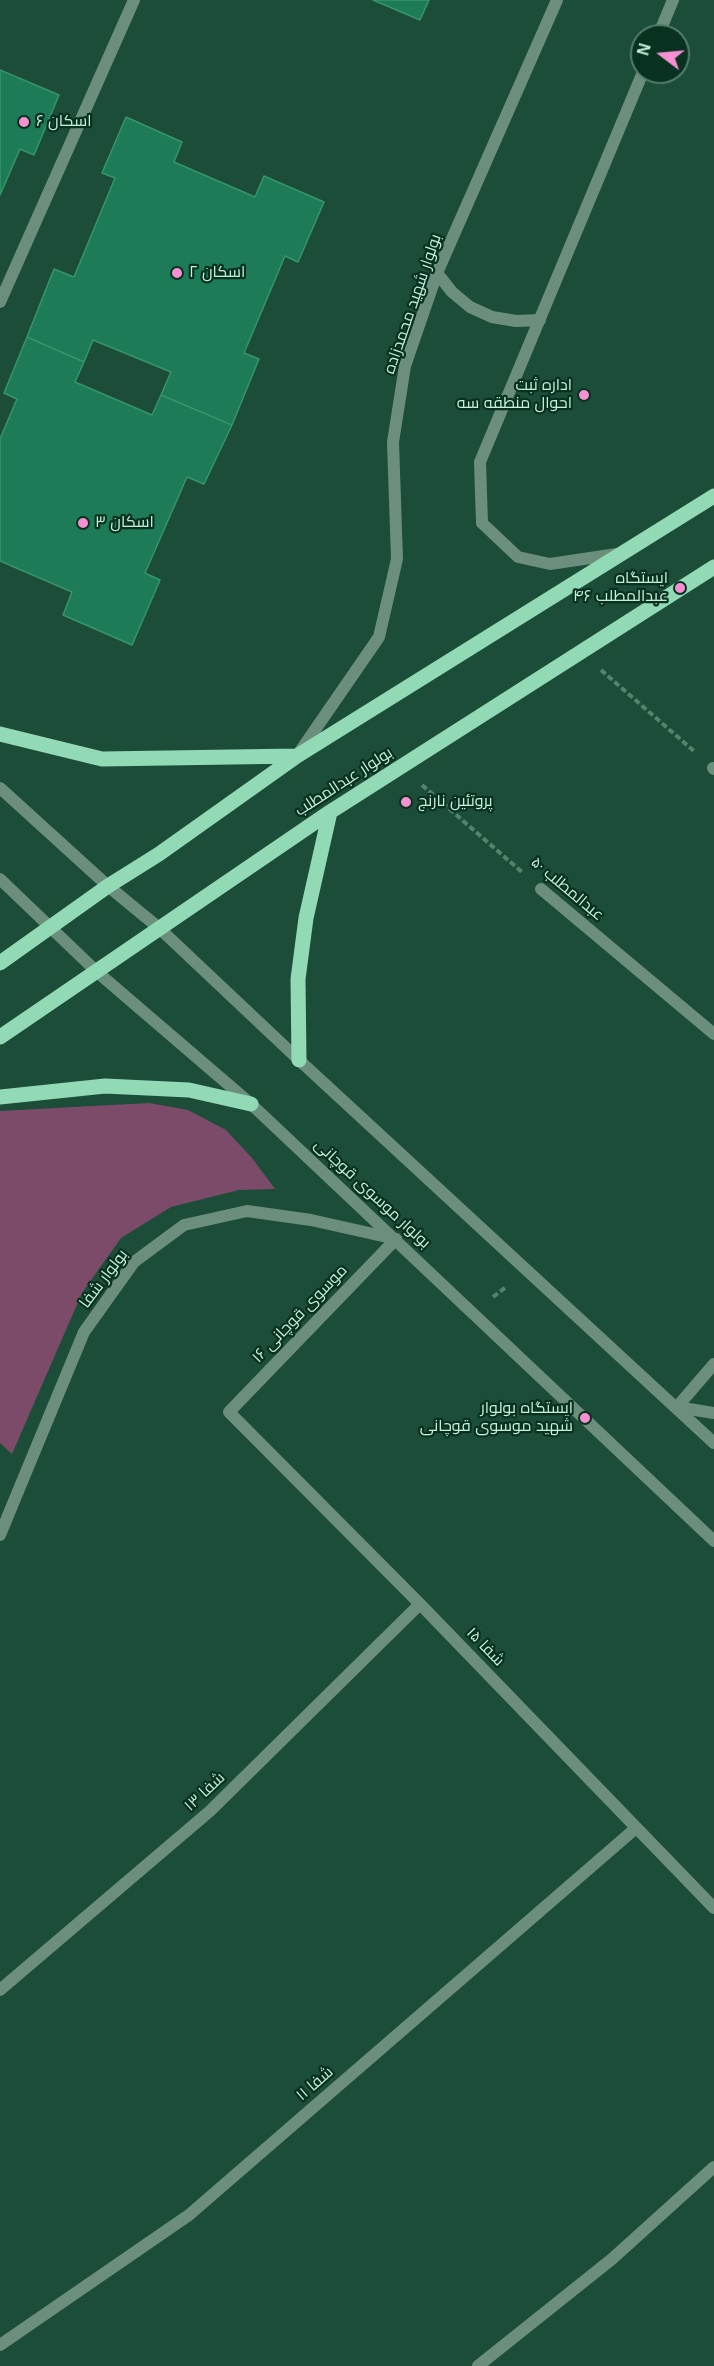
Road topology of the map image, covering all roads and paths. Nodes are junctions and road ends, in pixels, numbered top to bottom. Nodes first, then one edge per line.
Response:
1 (134, 0) edge
2 (557, 0) edge
3 (673, 0) edge
4 (663, 24) edge
5 (638, 84) edge
6 (437, 273) junction
7 (0, 302) edge
8 (540, 320) junction
9 (714, 496) edge
10 (624, 553) junction
11 (714, 567) edge
12 (580, 652) junction
13 (0, 734) edge
14 (297, 756) junction
15 (401, 766) junction
16 (714, 768) edge
17 (0, 788) edge
18 (330, 812) junction
19 (0, 879) edge
20 (108, 886) junction
21 (541, 889) joint
22 (50, 927) junction
23 (159, 928) junction
24 (0, 963) edge
25 (96, 971) junction
26 (714, 1034) edge
27 (0, 1037) edge
28 (299, 1060) junction
29 (0, 1097) edge
30 (251, 1104) junction
31 (396, 1239) junction
32 (527, 1270) junction
33 (474, 1313) junction
34 (714, 1364) edge
35 (677, 1407) junction
36 (229, 1412) joint
37 (714, 1413) edge
38 (714, 1443) edge
39 (0, 1535) edge
40 (714, 1541) edge
41 (420, 1604) junction
42 (636, 1828) junction
43 (714, 1908) edge
44 (0, 1990) edge
45 (714, 2168) edge
46 (0, 2345) edge
47 (478, 2366) edge

1 - 7 street
2 - 6 street, بولوار شهید محمدزاده
3 - 4 street
5 - 8 street
6 - 8 street
6 - 14 street, بولوار شهید محمدزاده
8 - 10 street
9 - 10 main road
10 - 14 main road
11 - 12 main road, بولوار عبدالمطلب
12 - 15 main road, بولوار عبدالمطلب
12 - 16 path
13 - 14 main road
14 - 20 main road
15 - 18 main road, بولوار عبدالمطلب
15 - 21 path, عبدالمطلب ۵۰
17 - 20 street
18 - 23 main road, بولوار عبدالمطلب
18 - 28 main road
19 - 22 street, بولوار موسوی قوچانی
20 - 22 main road
20 - 23 street
21 - 26 street, عبدالمطلب ۵۰
22 - 24 main road
22 - 25 street, بولوار موسوی قوچانی
23 - 25 main road, بولوار عبدالمطلب
23 - 28 street
25 - 27 main road, بولوار عبدالمطلب
25 - 30 street, بولوار موسوی قوچانی
28 - 32 street
29 - 30 main road
30 - 31 street, بولوار موسوی قوچانی
31 - 33 street, بولوار موسوی قوچانی
31 - 36 street, موسوی قوچانی ۱۶
31 - 39 street, بولوار شفا
32 - 33 path
32 - 35 street
33 - 40 street, بولوار موسوی قوچانی
34 - 35 street
35 - 37 street
35 - 38 street
36 - 41 street, شفا ۱۵
41 - 42 street, شفا ۱۵
41 - 44 street, شفا ۱۳
42 - 43 street, شفا ۱۵
42 - 46 street, شفا ۱۱
45 - 47 street

